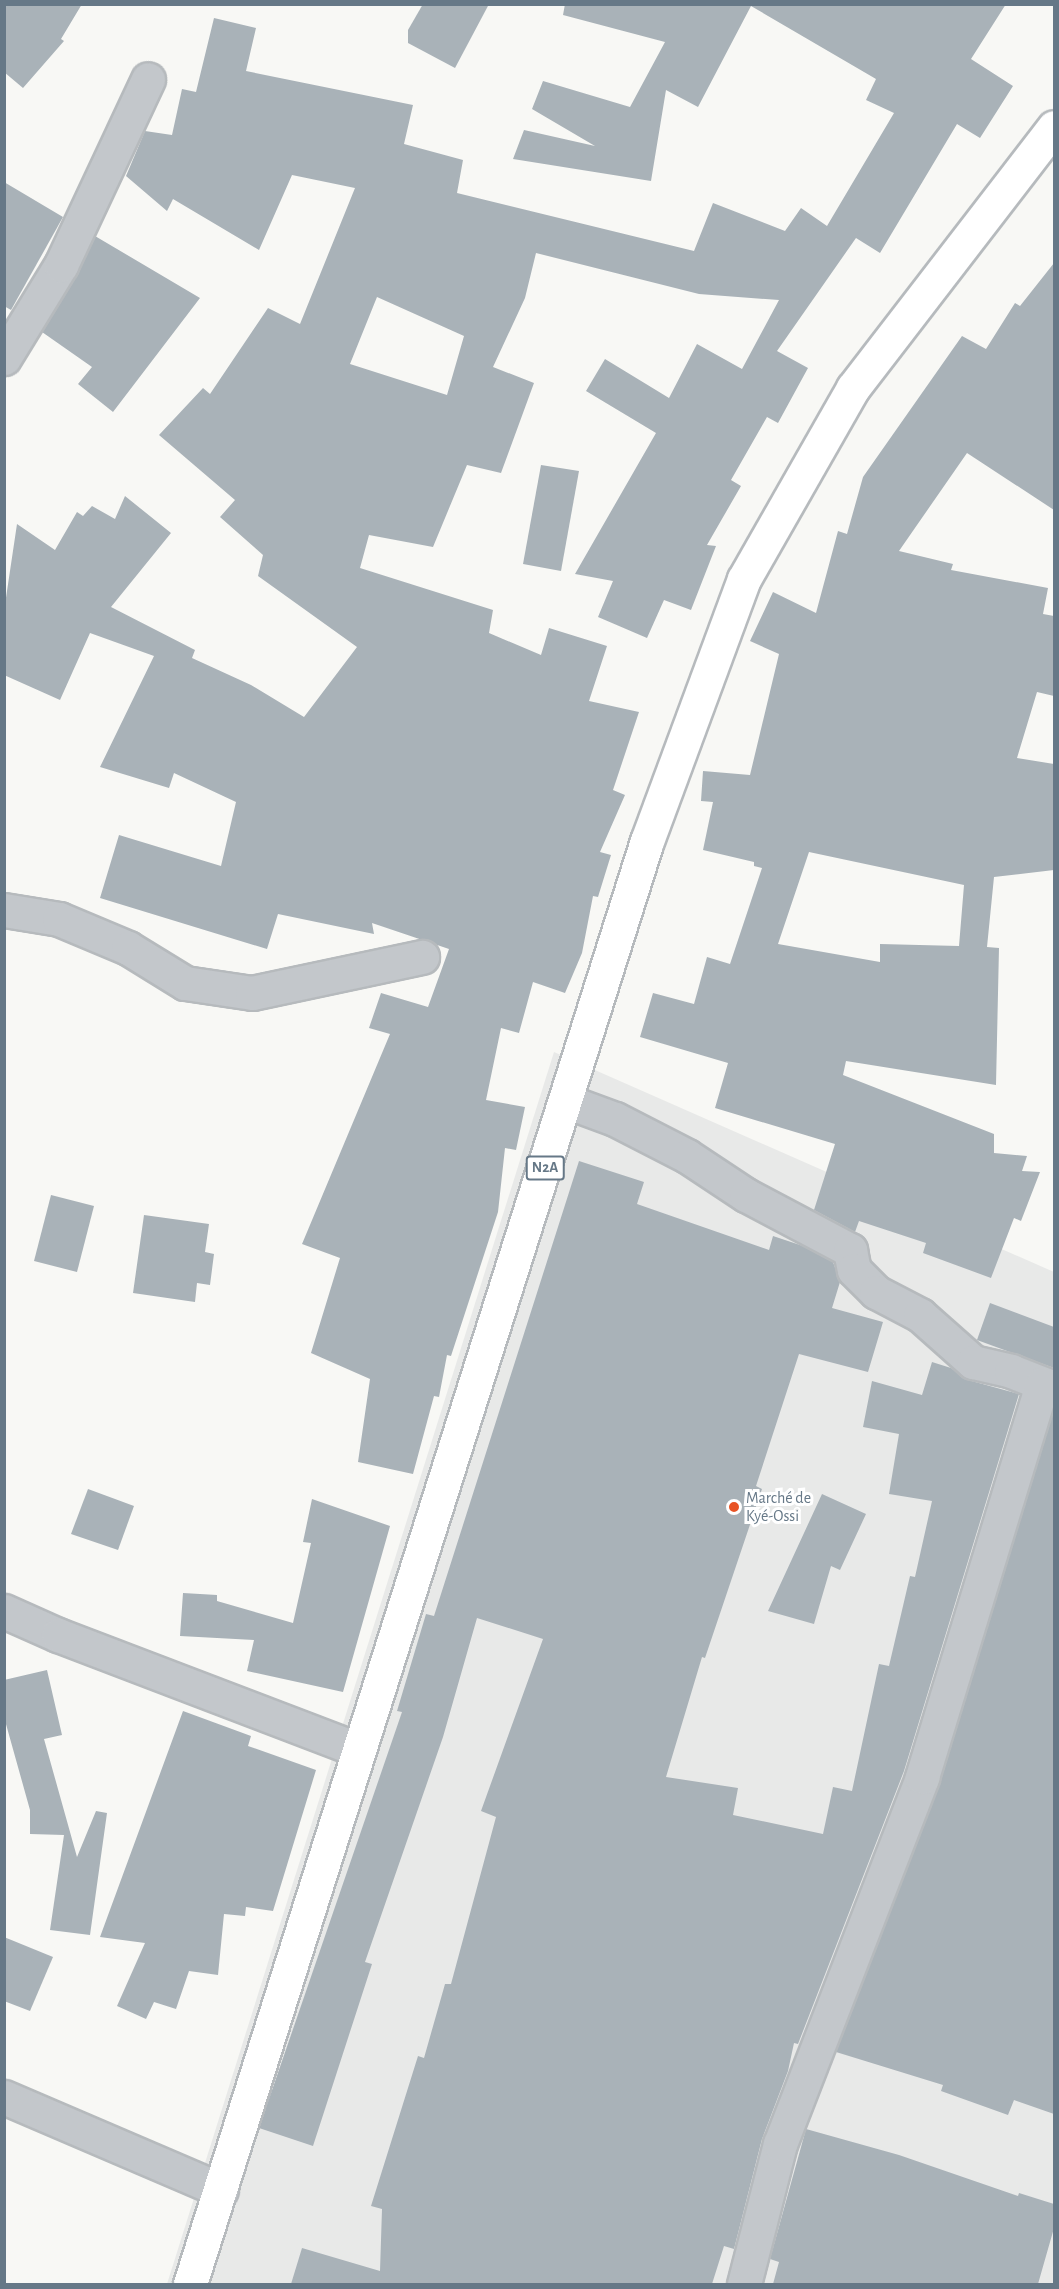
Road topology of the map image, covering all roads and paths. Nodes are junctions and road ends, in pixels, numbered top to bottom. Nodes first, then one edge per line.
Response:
1 (148, 79) dead end
2 (1054, 127) edge
3 (4, 358) edge
4 (4, 910) edge
5 (422, 957) dead end
6 (566, 1101) junction
7 (1048, 1386) edge
8 (4, 1611) edge
9 (359, 1750) junction
10 (4, 2097) edge
11 (221, 2190) junction
12 (190, 2284) edge
13 (744, 2284) edge

1 - 3 street
2 - 6 highway, N2A
4 - 5 street
6 - 7 street
6 - 9 highway, N2A
7 - 13 street
8 - 9 street
9 - 11 highway, N2A
10 - 11 street
11 - 12 highway, N2A

